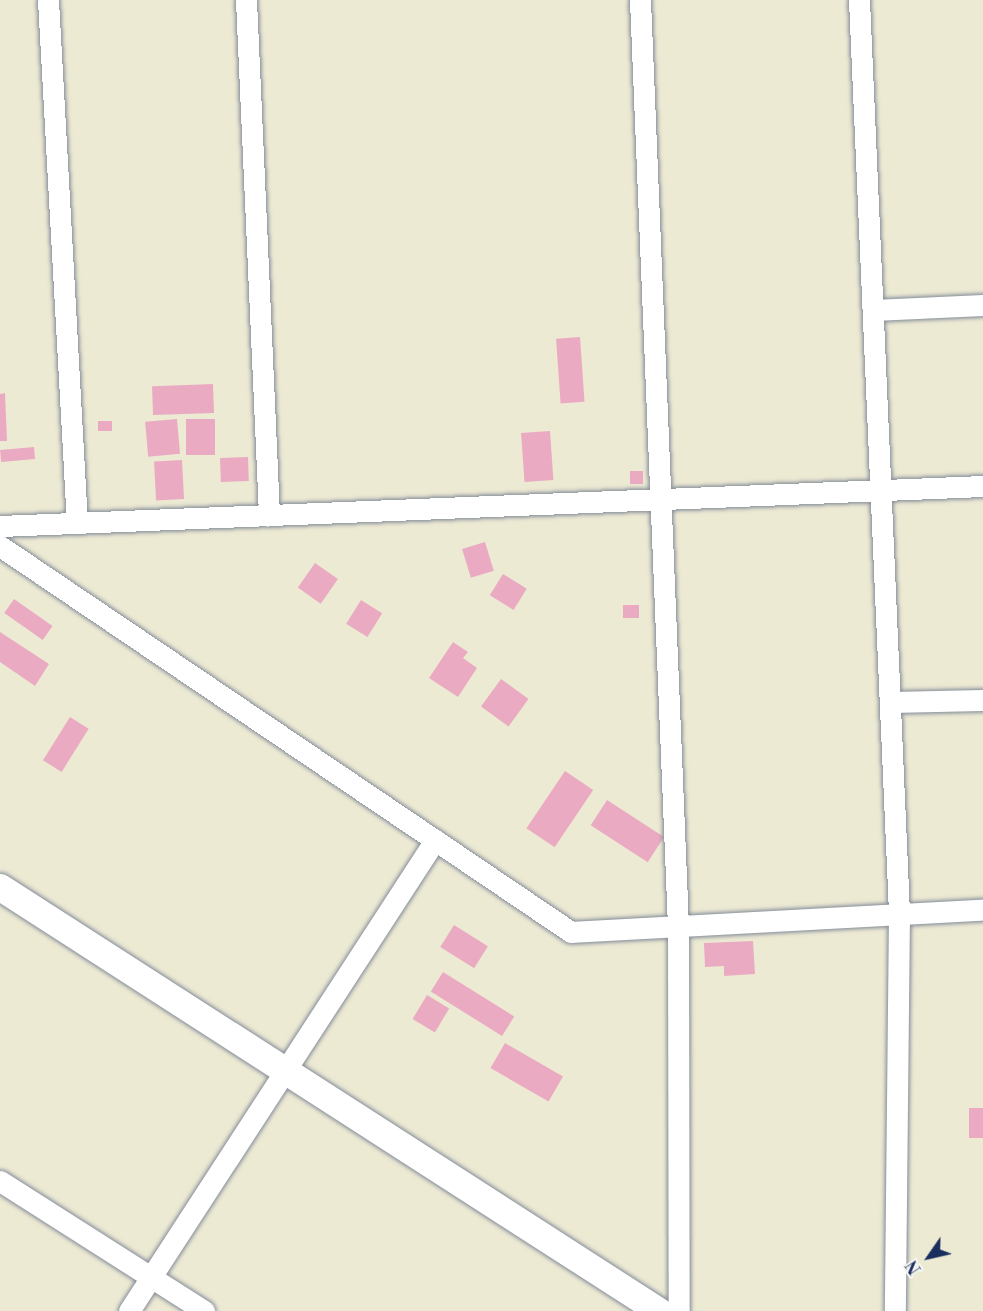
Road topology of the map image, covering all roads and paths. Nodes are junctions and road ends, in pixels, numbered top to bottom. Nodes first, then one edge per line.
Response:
1 (48, 0) edge
2 (246, 0) edge
3 (640, 0) edge
4 (859, 0) edge
5 (983, 305) edge
6 (873, 310) junction
7 (983, 486) edge
8 (881, 490) junction
9 (657, 499) junction
10 (269, 515) junction
11 (77, 523) junction
12 (0, 526) edge
13 (0, 546) edge
14 (983, 700) edge
15 (890, 702) junction
16 (435, 840) junction
17 (0, 887) edge
18 (983, 910) edge
19 (899, 912) junction
20 (678, 926) junction
21 (285, 1074) junction
22 (0, 1181) edge
23 (150, 1277) junction
24 (129, 1311) edge
25 (204, 1311) edge
26 (659, 1311) edge
27 (679, 1311) edge
28 (894, 1311) edge

1 - 11 street
2 - 10 street
3 - 9 street
4 - 6 street
5 - 6 street
6 - 8 street
7 - 8 street
8 - 9 street
8 - 15 street
9 - 10 street
9 - 20 street
10 - 11 street
11 - 12 street
13 - 16 street
14 - 15 street
15 - 19 street
16 - 20 street
16 - 21 street
17 - 21 street
18 - 19 street
19 - 20 street
19 - 28 street
20 - 27 street
21 - 23 street
21 - 26 street
22 - 23 street
23 - 24 street
23 - 25 street

